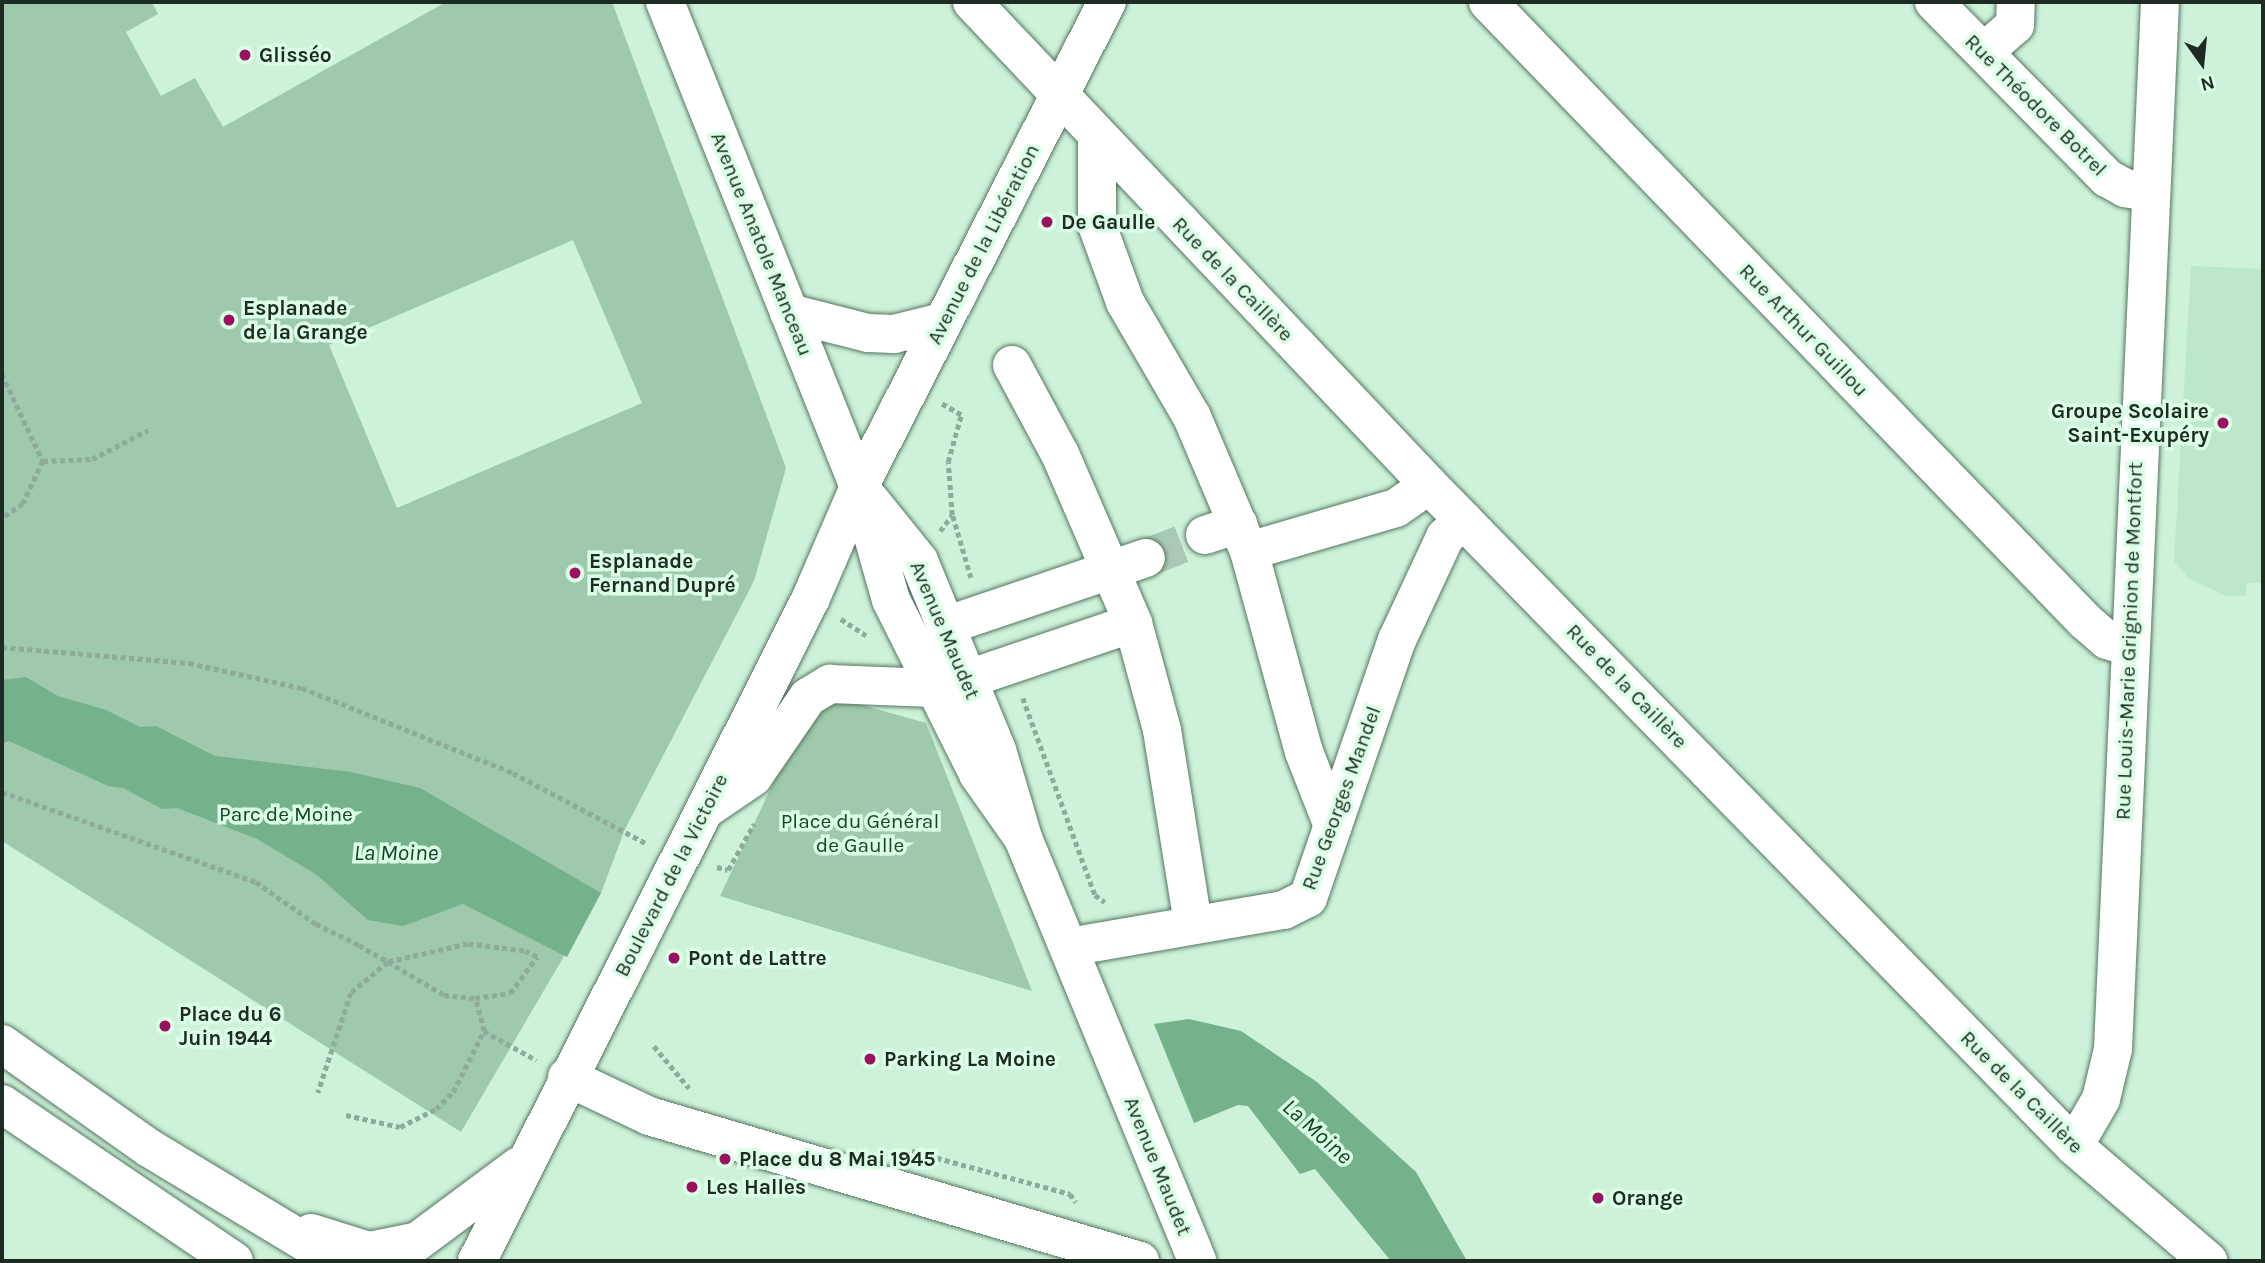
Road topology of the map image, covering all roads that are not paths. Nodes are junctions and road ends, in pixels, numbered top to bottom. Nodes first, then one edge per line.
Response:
1 (665, 2) edge
2 (972, 2) edge
3 (1107, 2) edge
4 (1488, 2) edge
5 (1934, 2) edge
6 (2016, 2) edge
7 (2160, 2) edge
8 (1984, 52) junction
9 (1059, 96) junction
10 (1097, 137) junction
11 (2148, 192) junction
12 (789, 313) junction
13 (943, 322) junction
14 (1012, 365) dead end
15 (1429, 485) junction
16 (859, 487) junction
17 (1464, 520) junction
18 (1231, 537) junction
19 (1129, 564) junction
20 (1133, 623) junction
21 (945, 626) junction
22 (2128, 647) junction
23 (949, 684) junction
24 (703, 811) junction
25 (1333, 826) junction
26 (1193, 924) junction
27 (1069, 947) junction
28 (2, 1044) edge
29 (567, 1077) junction
30 (2, 1104) edge
31 (2074, 1146) junction
32 (527, 1160) junction
33 (274, 1220) junction
34 (234, 1261) edge
35 (336, 1261) edge
36 (477, 1261) edge
37 (1140, 1261) edge
38 (1197, 1261) edge
39 (2208, 1261) edge

1 - 12 street, Avenue Anatole Manceau
2 - 9 street, Rue de la Caillère
3 - 9 street, Avenue de la Libération
4 - 22 street, Rue Arthur Guillou
5 - 8 street, Rue Théodore Botrel
6 - 8 street
7 - 11 street, Rue Louis-Marie Grignion de Montfort
8 - 11 street, Rue Théodore Botrel
9 - 10 street, Rue de la Caillère
9 - 13 street, Avenue de la Libération
10 - 15 street, Rue de la Caillère
10 - 18 street
11 - 22 street, Rue Louis-Marie Grignion de Montfort
12 - 13 street
12 - 16 street, Avenue Anatole Manceau
13 - 16 street, Avenue de la Libération
14 - 19 street
15 - 17 street, Rue de la Caillère
15 - 18 street
16 - 21 street, Avenue Maudet
16 - 23 street, Avenue Maudet
16 - 24 street, Boulevard de la Victoire
17 - 25 street, Rue Georges Mandel
17 - 31 street, Rue de la Caillère
18 - 25 street
19 - 20 street
19 - 21 street
20 - 23 street
20 - 26 street
21 - 23 street, Avenue Maudet
22 - 31 street, Rue Louis-Marie Grignion de Montfort
23 - 24 street
23 - 27 street, Avenue Maudet
24 - 29 street, Boulevard de la Victoire
25 - 26 street, Rue Georges Mandel
26 - 27 street, Rue Georges Mandel
27 - 38 street, Avenue Maudet
28 - 33 street
29 - 32 street, Boulevard de la Victoire
29 - 37 street
30 - 34 street
31 - 39 street, Rue de la Caillère
32 - 33 street
32 - 36 street, Boulevard de la Victoire
33 - 35 street

